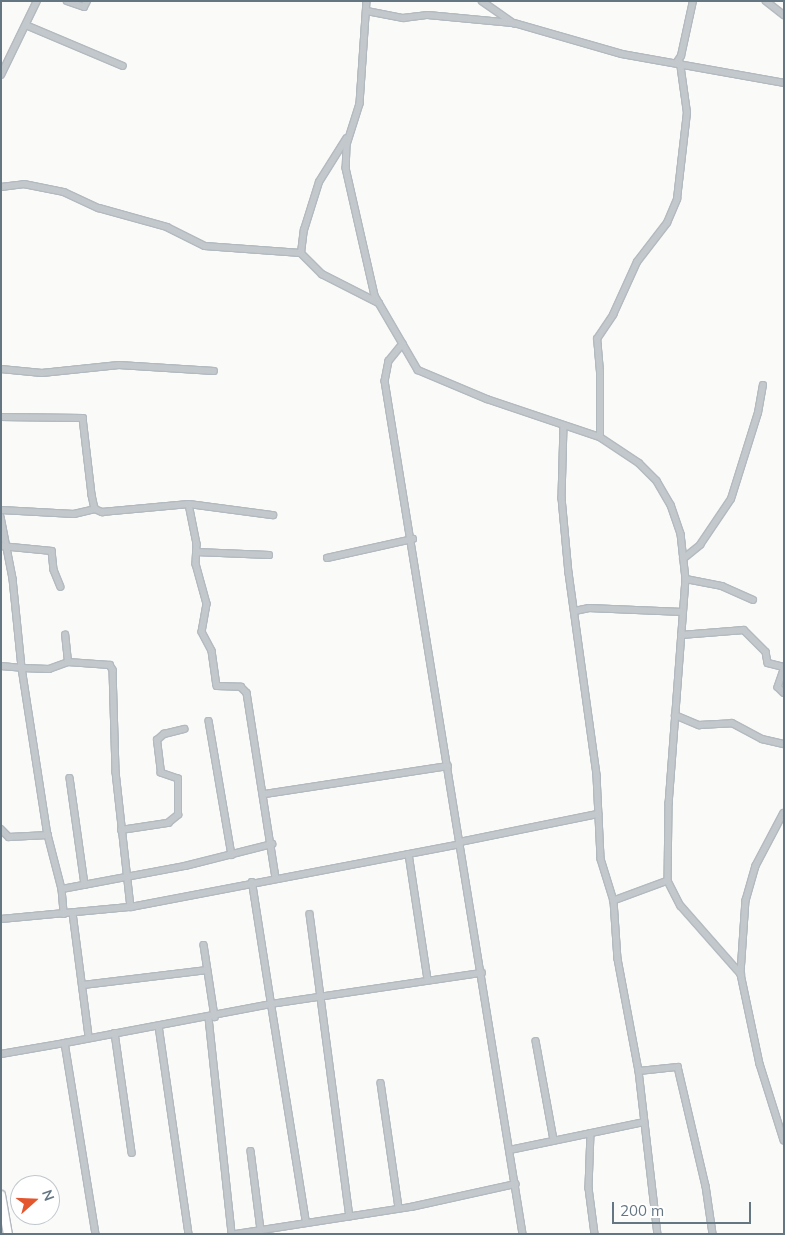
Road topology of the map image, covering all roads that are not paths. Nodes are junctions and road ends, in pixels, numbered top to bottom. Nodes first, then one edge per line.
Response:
1 (38, 1) edge
2 (66, 1) edge
3 (87, 1) edge
4 (367, 1) edge
5 (482, 1) edge
6 (693, 1) edge
7 (766, 1) edge
8 (367, 11) junction
9 (784, 15) edge
10 (514, 23) junction
11 (26, 25) junction
12 (678, 62) junction
13 (123, 66) dead end
14 (1, 75) edge
15 (784, 83) edge
16 (354, 123) junction
17 (1, 187) edge
18 (301, 253) junction
19 (379, 303) junction
20 (402, 344) junction
21 (1, 369) edge
22 (214, 371) dead end
23 (763, 385) dead end
24 (1, 417) edge
25 (564, 426) junction
26 (600, 437) junction
27 (189, 504) junction
28 (95, 509) junction
29 (1, 510) edge
30 (273, 515) dead end
31 (1, 516) edge
32 (413, 539) junction
33 (4, 546) edge
34 (196, 552) junction
35 (269, 555) dead end
36 (327, 558) dead end
37 (683, 559) junction
38 (686, 579) junction
39 (61, 586) dead end
40 (753, 600) dead end
41 (576, 611) junction
42 (683, 612) junction
43 (65, 635) dead end
44 (681, 636) junction
45 (68, 662) junction
46 (1, 666) edge
47 (22, 668) junction
48 (784, 668) edge
49 (784, 693) edge
50 (675, 715) junction
51 (209, 720) dead end
52 (184, 729) dead end
53 (784, 744) edge
54 (448, 766) junction
55 (70, 778) dead end
56 (265, 794) junction
57 (784, 812) edge
58 (598, 814) junction
59 (1, 829) edge
60 (121, 830) junction
61 (48, 835) junction
62 (460, 843) junction
63 (272, 844) junction
64 (409, 854) junction
65 (232, 855) junction
66 (127, 877) junction
67 (276, 878) junction
68 (668, 881) junction
69 (252, 882) junction
70 (85, 885) junction
71 (62, 889) junction
72 (614, 901) junction
73 (131, 907) junction
74 (73, 913) junction
75 (64, 914) junction
76 (310, 914) dead end
77 (1, 919) edge
78 (204, 945) dead end
79 (207, 970) junction
80 (482, 973) junction
81 (742, 974) junction
82 (428, 980) junction
83 (83, 985) junction
84 (322, 998) junction
85 (270, 1004) junction
86 (212, 1017) junction
87 (159, 1026) junction
88 (115, 1032) junction
89 (89, 1037) junction
90 (536, 1040) dead end
91 (65, 1042) junction
92 (1, 1054) edge
93 (639, 1071) junction
94 (381, 1083) dead end
95 (644, 1122) junction
96 (591, 1133) junction
97 (554, 1140) junction
98 (784, 1140) edge
99 (510, 1150) junction
100 (251, 1151) dead end
101 (132, 1154) dead end
102 (516, 1184) junction
103 (1, 1194) edge
104 (399, 1208) junction
105 (350, 1216) junction
106 (306, 1223) junction
107 (261, 1230) junction
108 (8, 1234) edge
109 (96, 1234) edge
110 (188, 1234) edge
111 (234, 1234) edge
112 (523, 1234) edge
113 (594, 1234) edge
114 (658, 1234) edge
115 (712, 1234) edge

1 - 11 street
2 - 3 street
4 - 8 street
5 - 10 street
6 - 12 street
7 - 9 street
8 - 10 street
8 - 16 street
10 - 12 street
11 - 13 street
11 - 14 street
12 - 15 street
12 - 26 street
16 - 18 street
16 - 19 street
17 - 18 street
18 - 19 street
19 - 20 street
20 - 25 street
20 - 32 street
21 - 22 street
23 - 37 street
24 - 28 street
25 - 26 street
25 - 41 street
26 - 37 street
27 - 28 street
27 - 30 street
27 - 34 street
28 - 29 street
31 - 33 street
32 - 36 street
32 - 54 street
33 - 39 street
33 - 47 street
34 - 35 street
34 - 56 street
37 - 38 street
38 - 40 street
38 - 42 street
41 - 42 street
41 - 58 street
42 - 44 street
43 - 45 street
44 - 48 street
44 - 50 street
45 - 47 street
45 - 60 street
46 - 47 street
47 - 61 street
48 - 49 street
50 - 53 street
50 - 68 street
51 - 65 street
52 - 60 street
54 - 56 street
54 - 62 street
55 - 70 street
56 - 63 street
57 - 81 street
58 - 62 street
58 - 72 street
59 - 61 street
60 - 66 street
61 - 71 street
62 - 64 street
62 - 80 street
63 - 65 street
63 - 67 street
64 - 67 street
64 - 82 street
65 - 66 street
66 - 70 street
66 - 73 street
67 - 69 street
68 - 72 street
68 - 81 street
69 - 73 street
69 - 85 street
70 - 71 street
71 - 75 street
72 - 93 street
73 - 74 street
74 - 75 street
74 - 83 street
75 - 77 street
76 - 84 street
78 - 79 street
79 - 83 street
79 - 86 street
80 - 82 street
80 - 99 street
81 - 98 street
82 - 84 street
83 - 89 street
84 - 85 street
84 - 105 street
85 - 86 street
85 - 106 street
86 - 87 street
86 - 111 street
87 - 88 street
87 - 110 street
88 - 89 street
88 - 101 street
89 - 91 street
90 - 97 street
91 - 92 street
91 - 109 street
93 - 95 street
93 - 115 street
94 - 104 street
95 - 96 street
95 - 114 street
96 - 97 street
96 - 113 street
97 - 99 street
99 - 102 street
100 - 107 street
102 - 104 street
102 - 112 street
103 - 108 street
104 - 105 street
105 - 106 street
106 - 107 street
107 - 111 street

